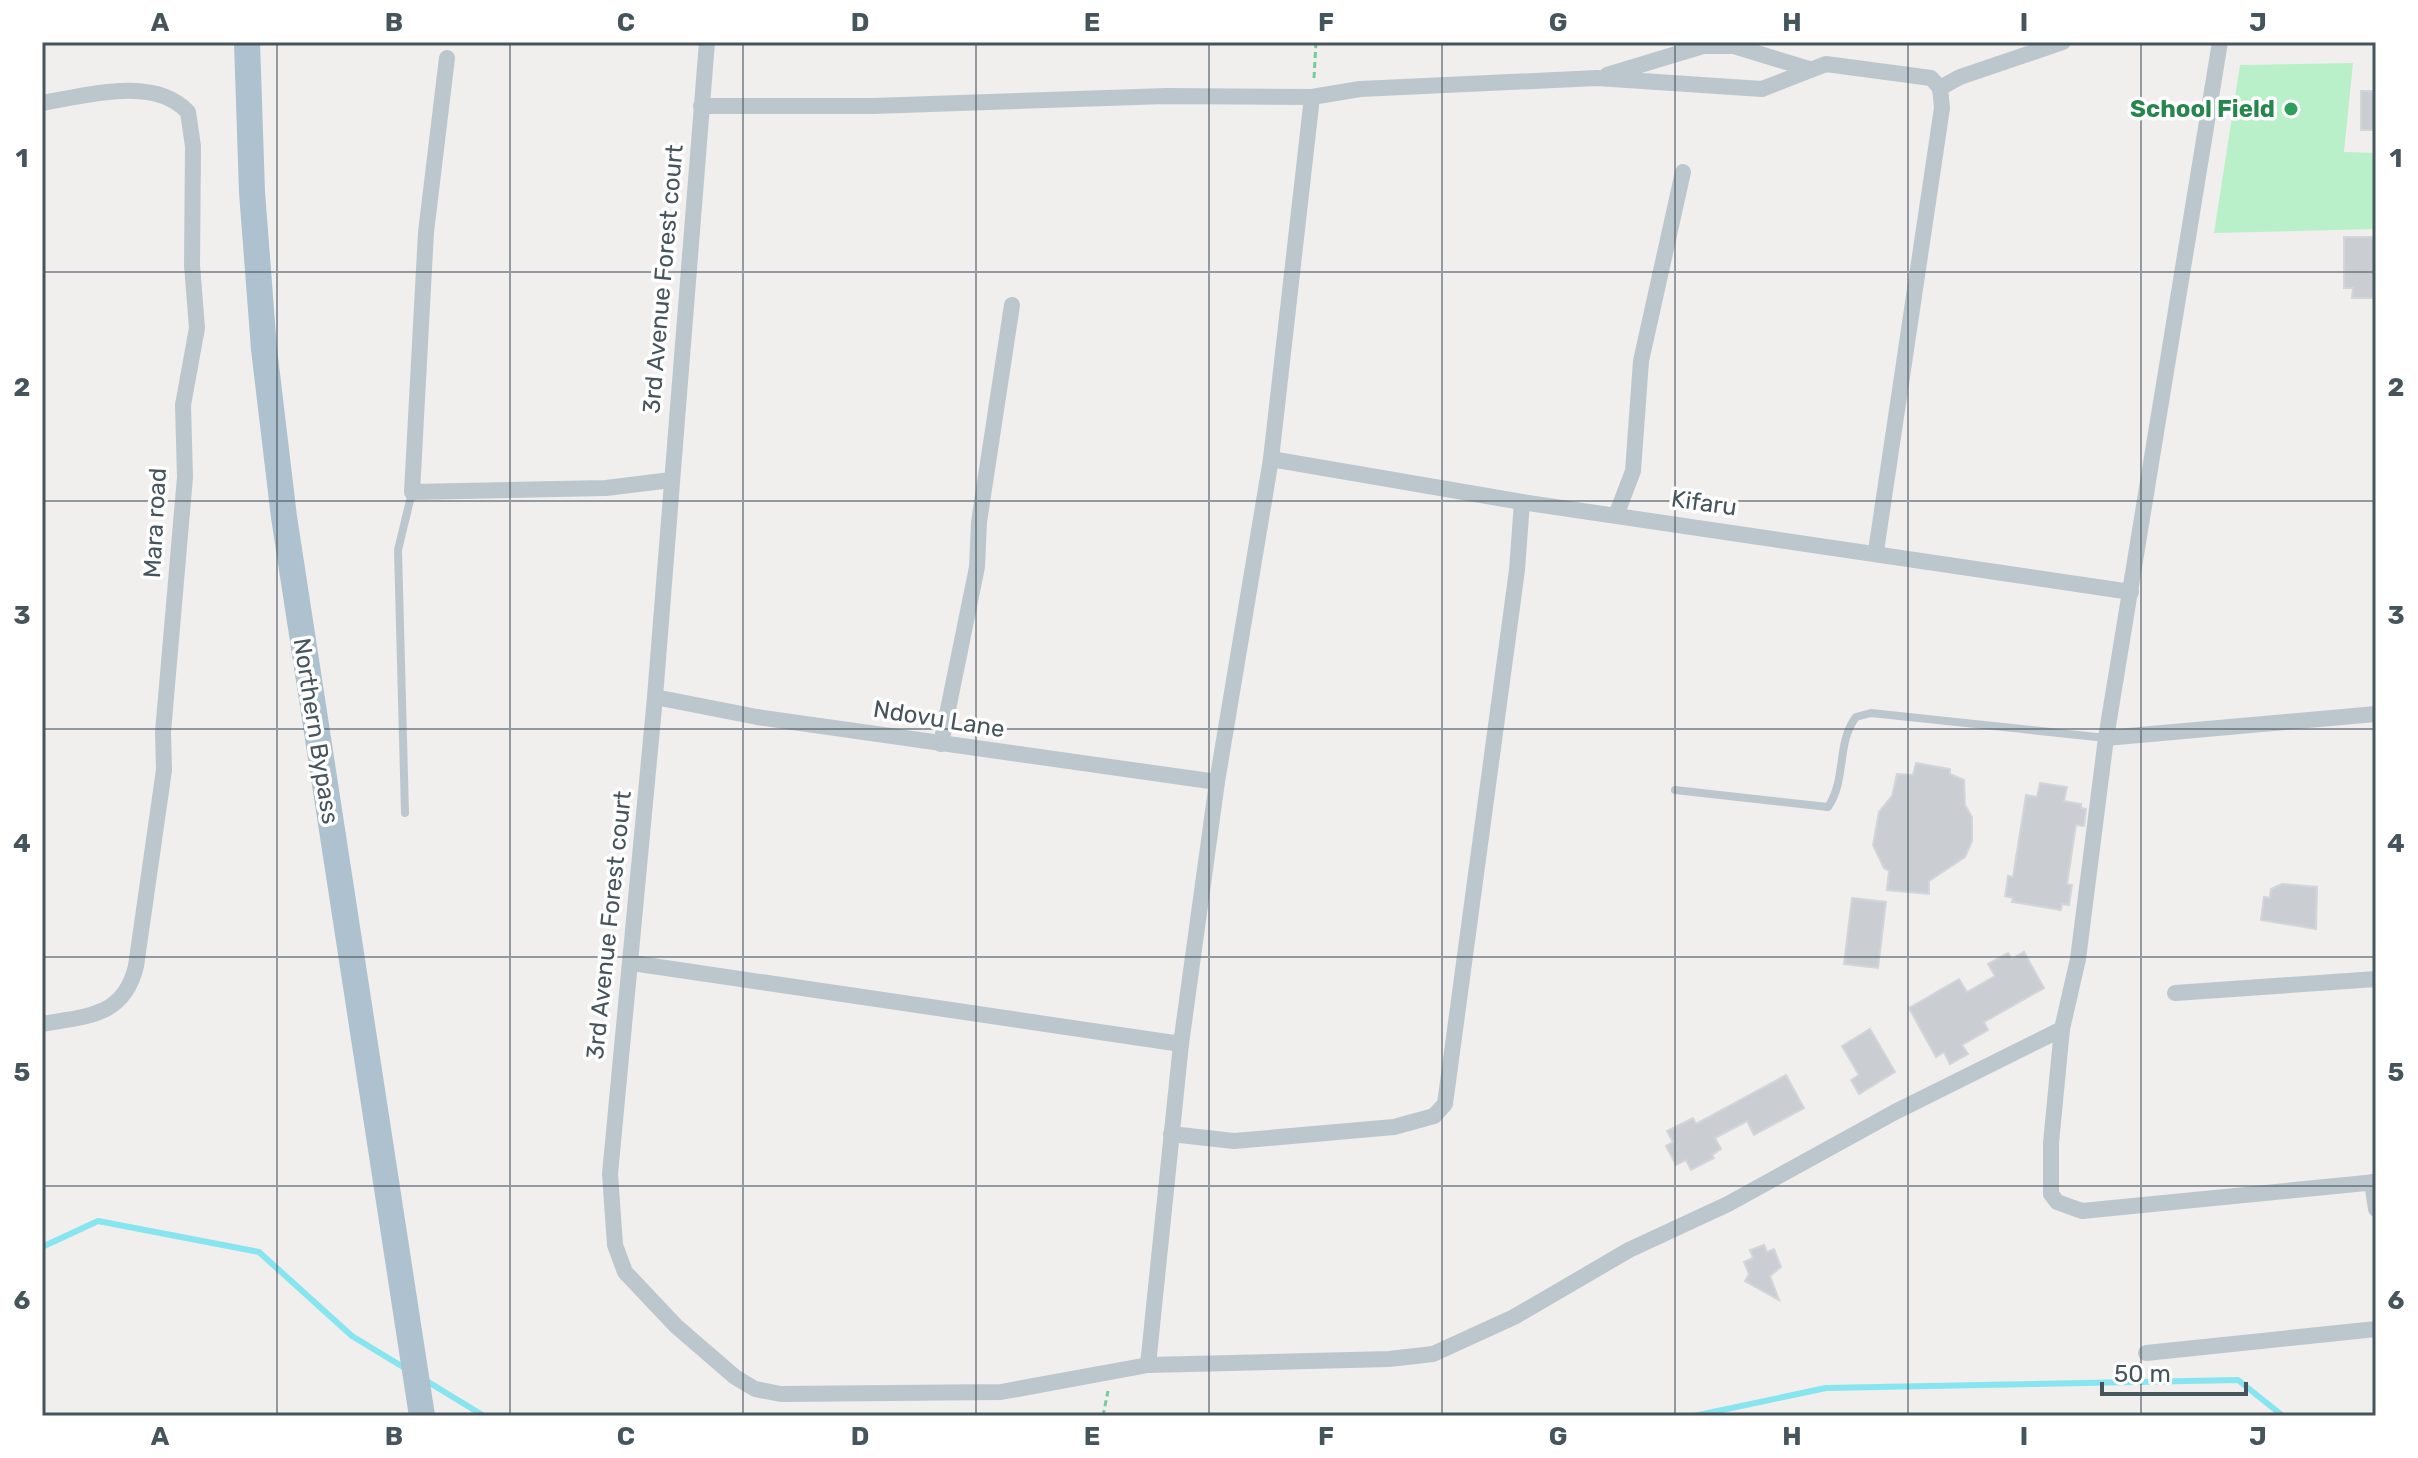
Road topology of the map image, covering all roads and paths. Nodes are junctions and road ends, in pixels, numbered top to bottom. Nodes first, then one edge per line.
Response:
1 (247, 42) edge
2 (707, 42) edge
3 (1316, 42) edge
4 (2063, 42) edge
5 (2220, 42) edge
6 (447, 58) dead end
7 (1809, 69) junction
8 (1597, 78) junction
9 (1940, 88) junction
10 (1312, 97) junction
11 (42, 103) edge
12 (701, 106) junction
13 (1683, 172) dead end
14 (1012, 305) dead end
15 (1271, 459) junction
16 (671, 480) junction
17 (412, 492) junction
18 (1522, 502) junction
19 (1617, 513) junction
20 (1876, 551) junction
21 (2131, 592) junction
22 (655, 697) junction
23 (2376, 714) edge
24 (2106, 738) junction
25 (941, 744) junction
26 (1217, 782) junction
27 (1675, 790) dead end
28 (405, 813) dead end
29 (632, 963) junction
30 (2376, 979) edge
31 (2175, 993) dead end
32 (42, 1024) edge
33 (2062, 1029) junction
34 (1181, 1044) junction
35 (1171, 1134) junction
36 (2374, 1182) edge
37 (2376, 1209) edge
38 (2376, 1329) edge
39 (2146, 1353) dead end
40 (1148, 1365) junction
41 (1116, 1369) junction
42 (421, 1411) edge
43 (1103, 1416) edge

1 - 42 main road, Northern Bypass
2 - 12 street, 3rd Avenue Forest court
3 - 10 path
4 - 9 street
5 - 21 street
6 - 17 street
7 - 8 street
7 - 8 street
7 - 9 street
8 - 10 street
9 - 20 street
10 - 12 street
10 - 15 street
11 - 32 street, Mara road
12 - 16 street, 3rd Avenue Forest court
13 - 19 street
14 - 25 street
15 - 18 street, Kifaru
15 - 26 street
16 - 17 street
16 - 22 street, 3rd Avenue Forest court
17 - 28 lane
18 - 19 street, Kifaru
18 - 35 street
19 - 20 street, Kifaru
20 - 21 street, Kifaru
21 - 24 street
22 - 25 street, Ndovu Lane
22 - 29 street, 3rd Avenue Forest court
23 - 24 street
24 - 27 lane
24 - 33 street
25 - 26 street, Ndovu Lane
26 - 34 street
29 - 34 street
29 - 41 street, 3rd Avenue Forest court
30 - 31 street
33 - 36 street
33 - 40 street, 3rd Avenue Forest court
34 - 35 street
35 - 40 street
36 - 37 street
38 - 39 street
40 - 41 street, 3rd Avenue Forest court
41 - 43 path

